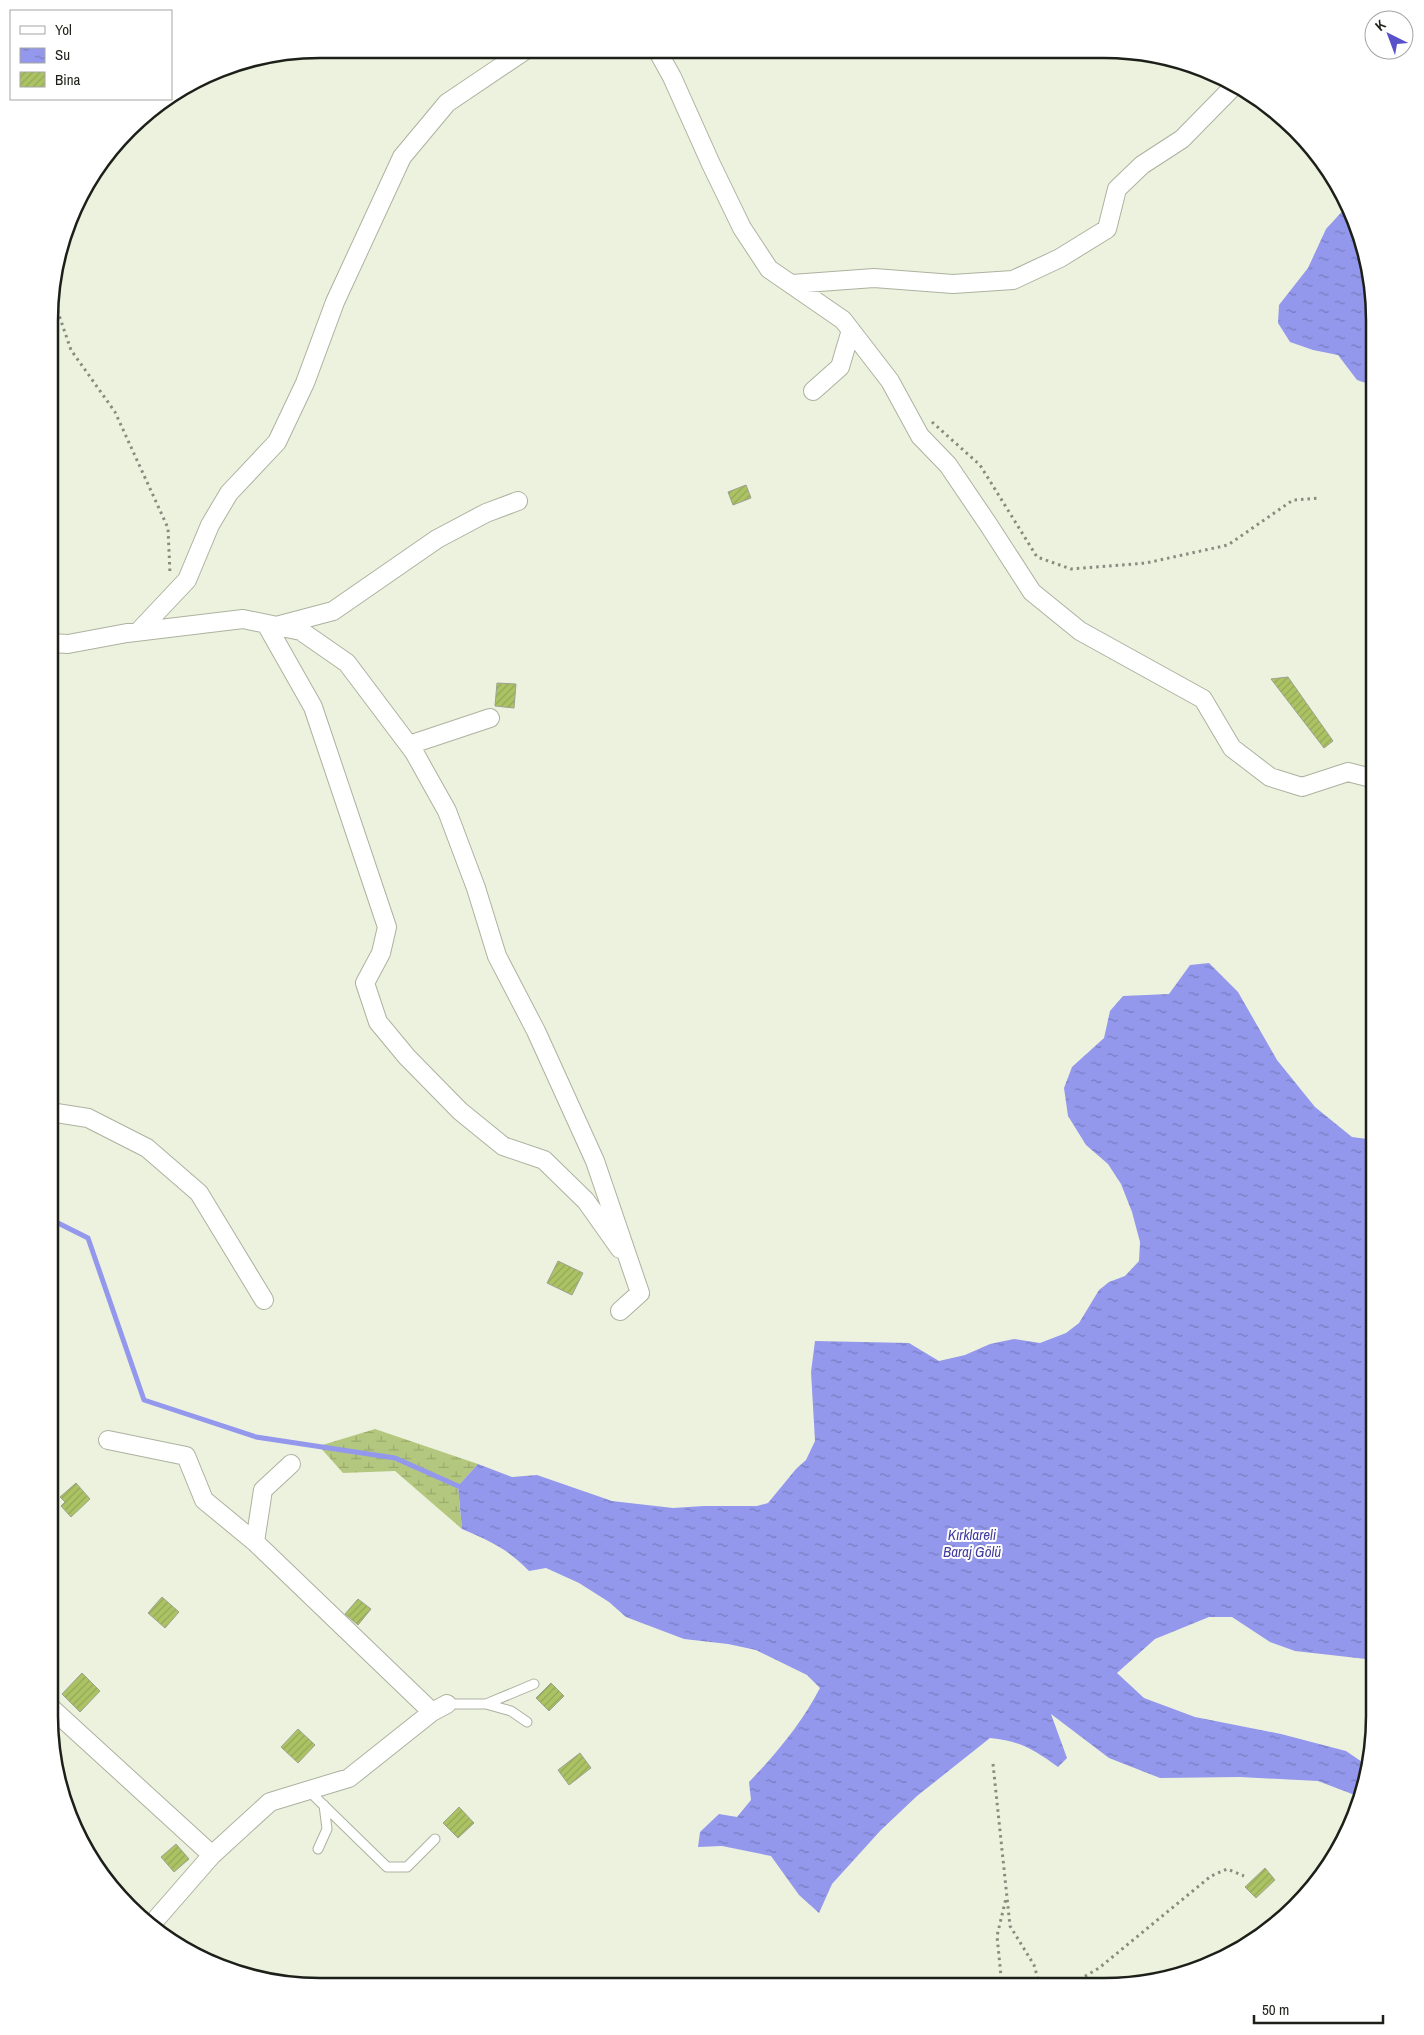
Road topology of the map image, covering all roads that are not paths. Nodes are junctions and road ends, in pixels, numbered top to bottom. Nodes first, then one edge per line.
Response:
1 (514, 58) edge
2 (661, 58) edge
3 (1230, 90) edge
4 (792, 284) junction
5 (851, 330) junction
6 (813, 391) dead end
7 (518, 501) dead end
8 (271, 625) junction
9 (138, 632) junction
10 (58, 643) edge
11 (490, 718) dead end
12 (409, 745) junction
13 (1366, 777) edge
14 (58, 1113) edge
15 (631, 1264) junction
16 (264, 1300) dead end
17 (620, 1311) dead end
18 (108, 1440) dead end
19 (292, 1464) dead end
20 (255, 1542) junction
21 (534, 1684) dead end
22 (486, 1704) junction
23 (439, 1708) junction
24 (58, 1714) edge
25 (528, 1722) dead end
26 (308, 1790) junction
27 (324, 1805) junction
28 (435, 1839) dead end
29 (318, 1849) dead end
30 (212, 1855) junction
31 (156, 1920) edge

1 - 9 street
2 - 4 street
3 - 4 street
4 - 5 street
5 - 6 street
5 - 13 street
7 - 8 street
8 - 9 street
8 - 12 street
8 - 15 street
9 - 10 street
11 - 12 street
12 - 15 street
14 - 16 street
15 - 17 street
18 - 20 street
19 - 20 street
20 - 23 street
21 - 22 lane
22 - 23 lane
22 - 25 lane
23 - 26 street
24 - 30 street
26 - 27 lane
26 - 30 street
27 - 28 lane
27 - 29 lane
30 - 31 street

